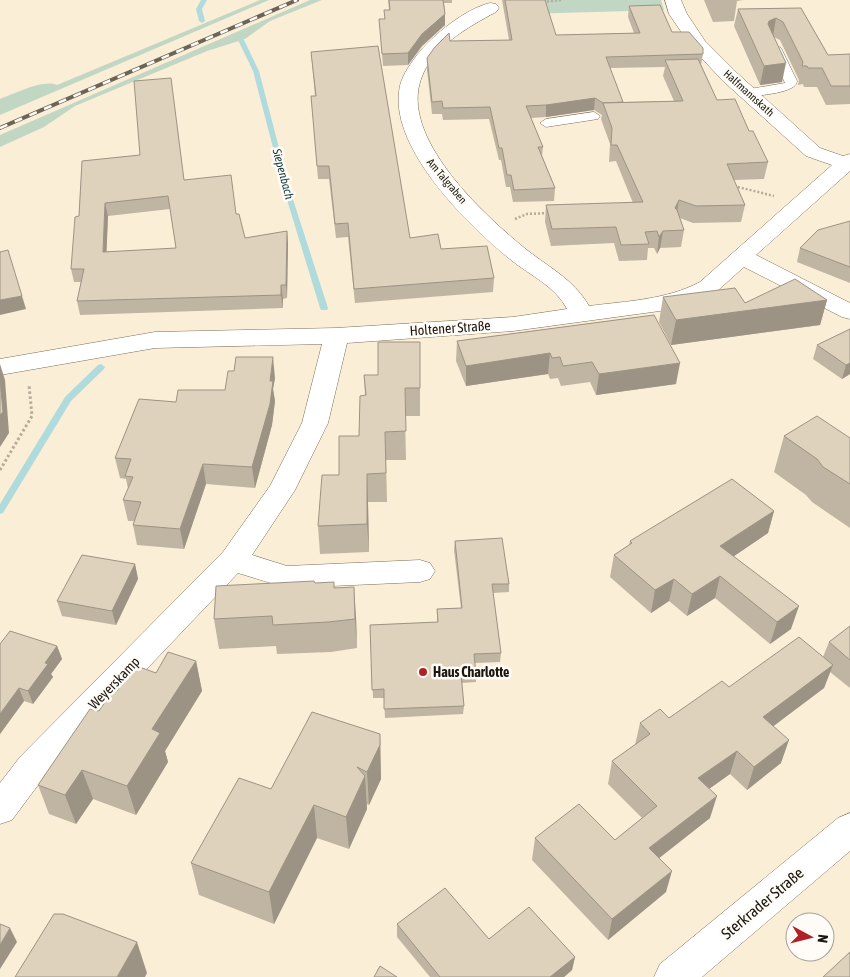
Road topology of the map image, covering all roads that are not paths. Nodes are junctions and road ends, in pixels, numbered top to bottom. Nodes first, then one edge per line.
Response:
1 (674, 0) edge
2 (490, 8) dead end
3 (772, 41) edge
4 (748, 93) junction
5 (594, 116) dead end
6 (546, 124) dead end
7 (848, 162) edge
8 (742, 257) junction
9 (850, 312) edge
10 (582, 315) junction
11 (336, 336) junction
12 (0, 367) edge
13 (233, 560) junction
14 (420, 571) dead end
15 (0, 809) edge
16 (850, 829) edge
17 (673, 977) edge

1 - 4 street, Halfmannskath
2 - 10 street, Am Talgraben
3 - 4 lane
4 - 7 street, Halfmannskath
5 - 6 lane
7 - 8 street, Holtener Straße
8 - 9 street
8 - 10 street, Holtener Straße
10 - 11 street, Holtener Straße
11 - 12 street, Holtener Straße
11 - 13 street, Weyerskamp
13 - 14 street
13 - 15 street, Weyerskamp
16 - 17 street, Sterkrader Straße

